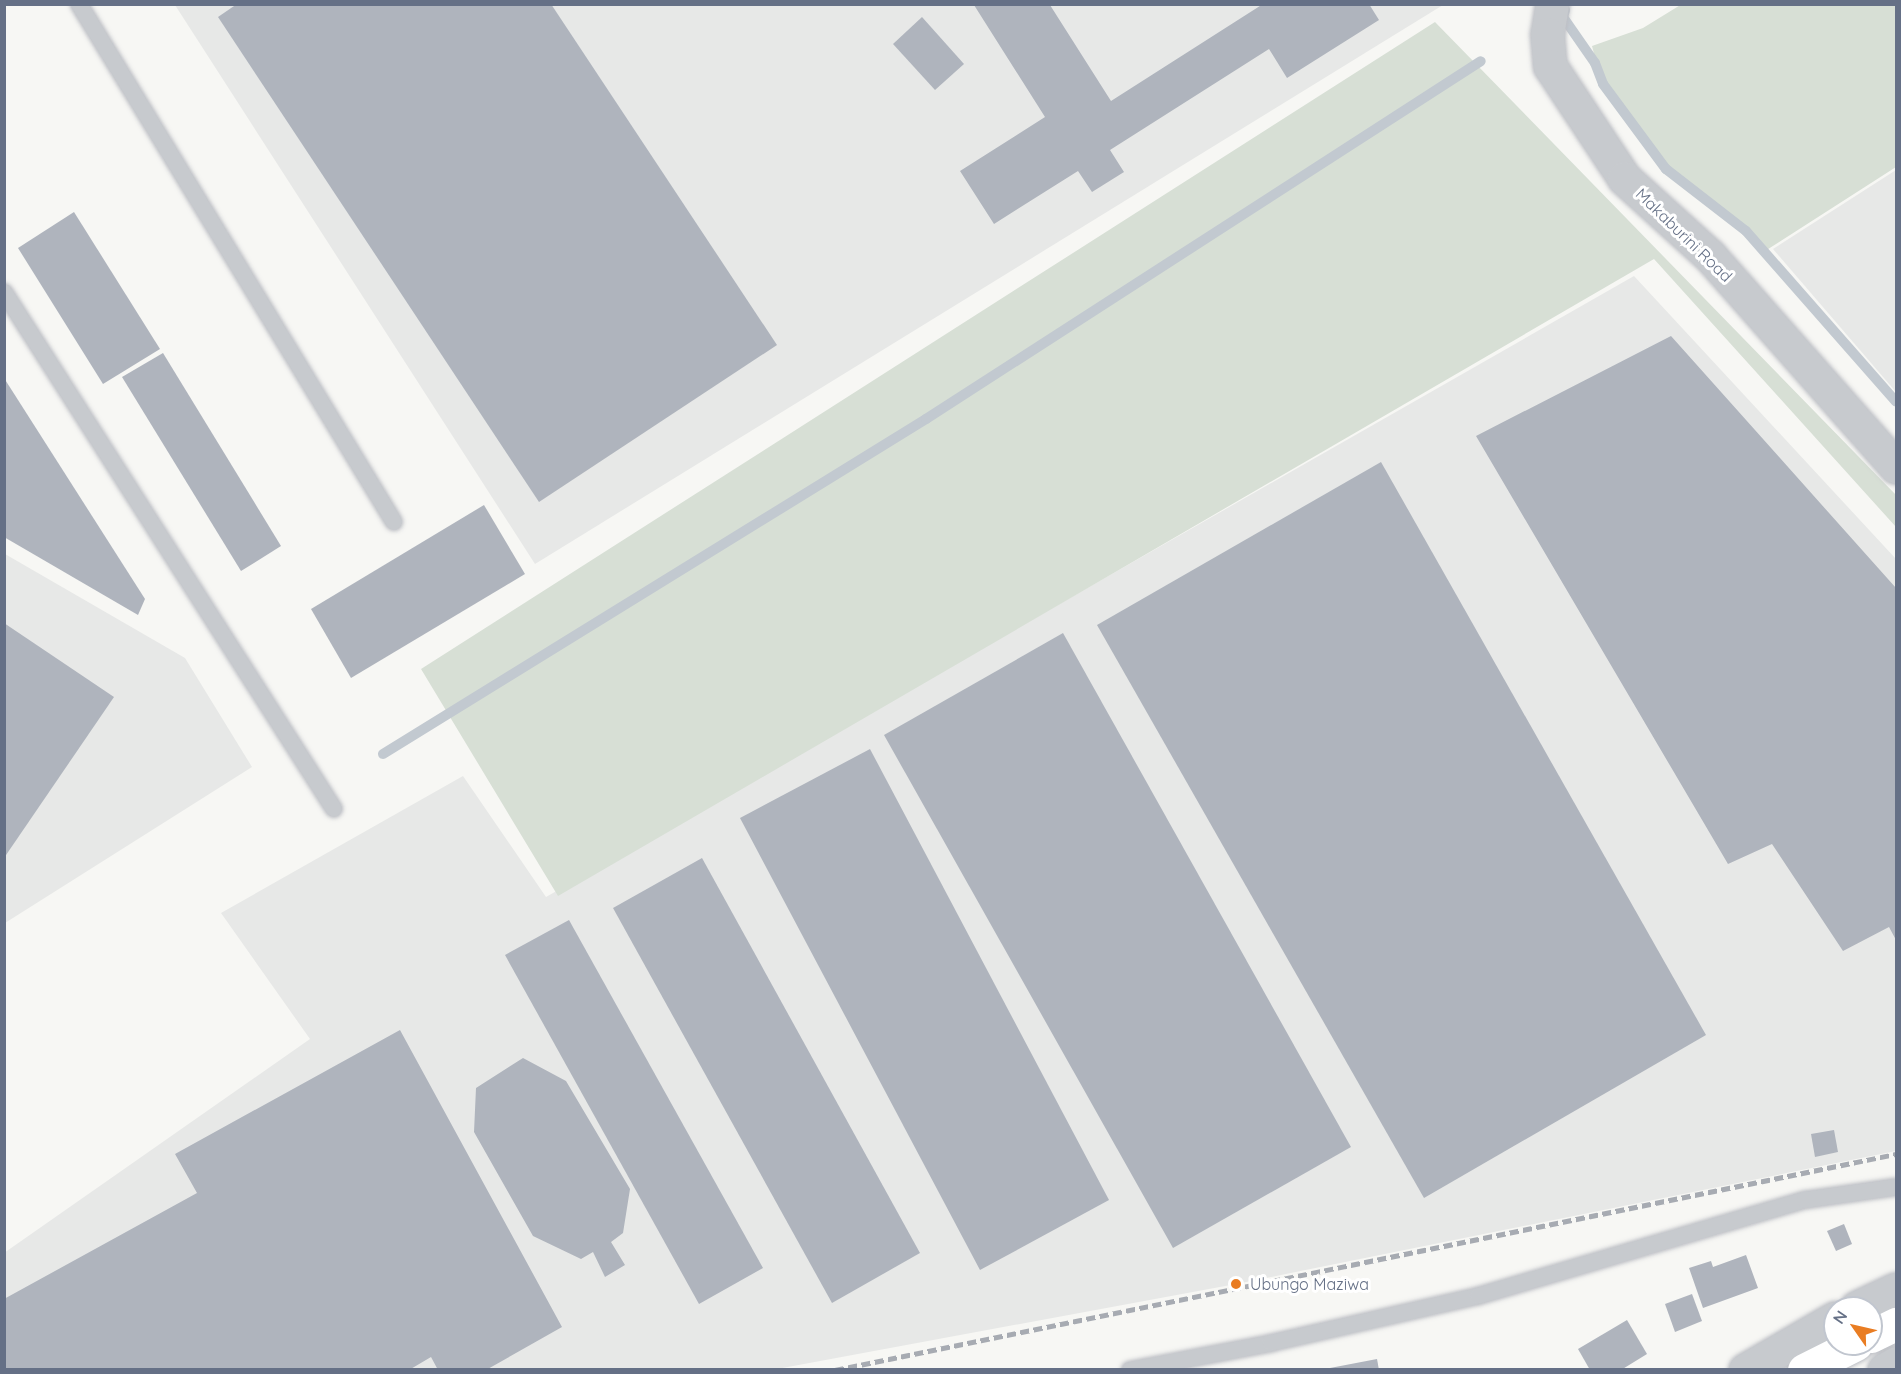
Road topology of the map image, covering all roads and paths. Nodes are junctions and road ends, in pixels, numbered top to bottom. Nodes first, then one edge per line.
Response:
1 (79, 4) edge
2 (1552, 4) edge
3 (4, 292) edge
4 (1896, 467) edge
5 (394, 522) dead end
6 (334, 809) dead end
7 (1896, 1187) edge
8 (1896, 1289) edge
9 (1882, 1296) edge
10 (1823, 1325) edge
11 (1832, 1356) edge
12 (1896, 1363) edge
13 (1130, 1370) edge
14 (1745, 1370) edge
15 (1804, 1370) edge
16 (1884, 1370) edge

1 - 5 lane
2 - 4 street, Makaburini Road
3 - 6 lane
7 - 13 lane
8 - 9 street
10 - 14 street
11 - 15 main road
12 - 16 street

